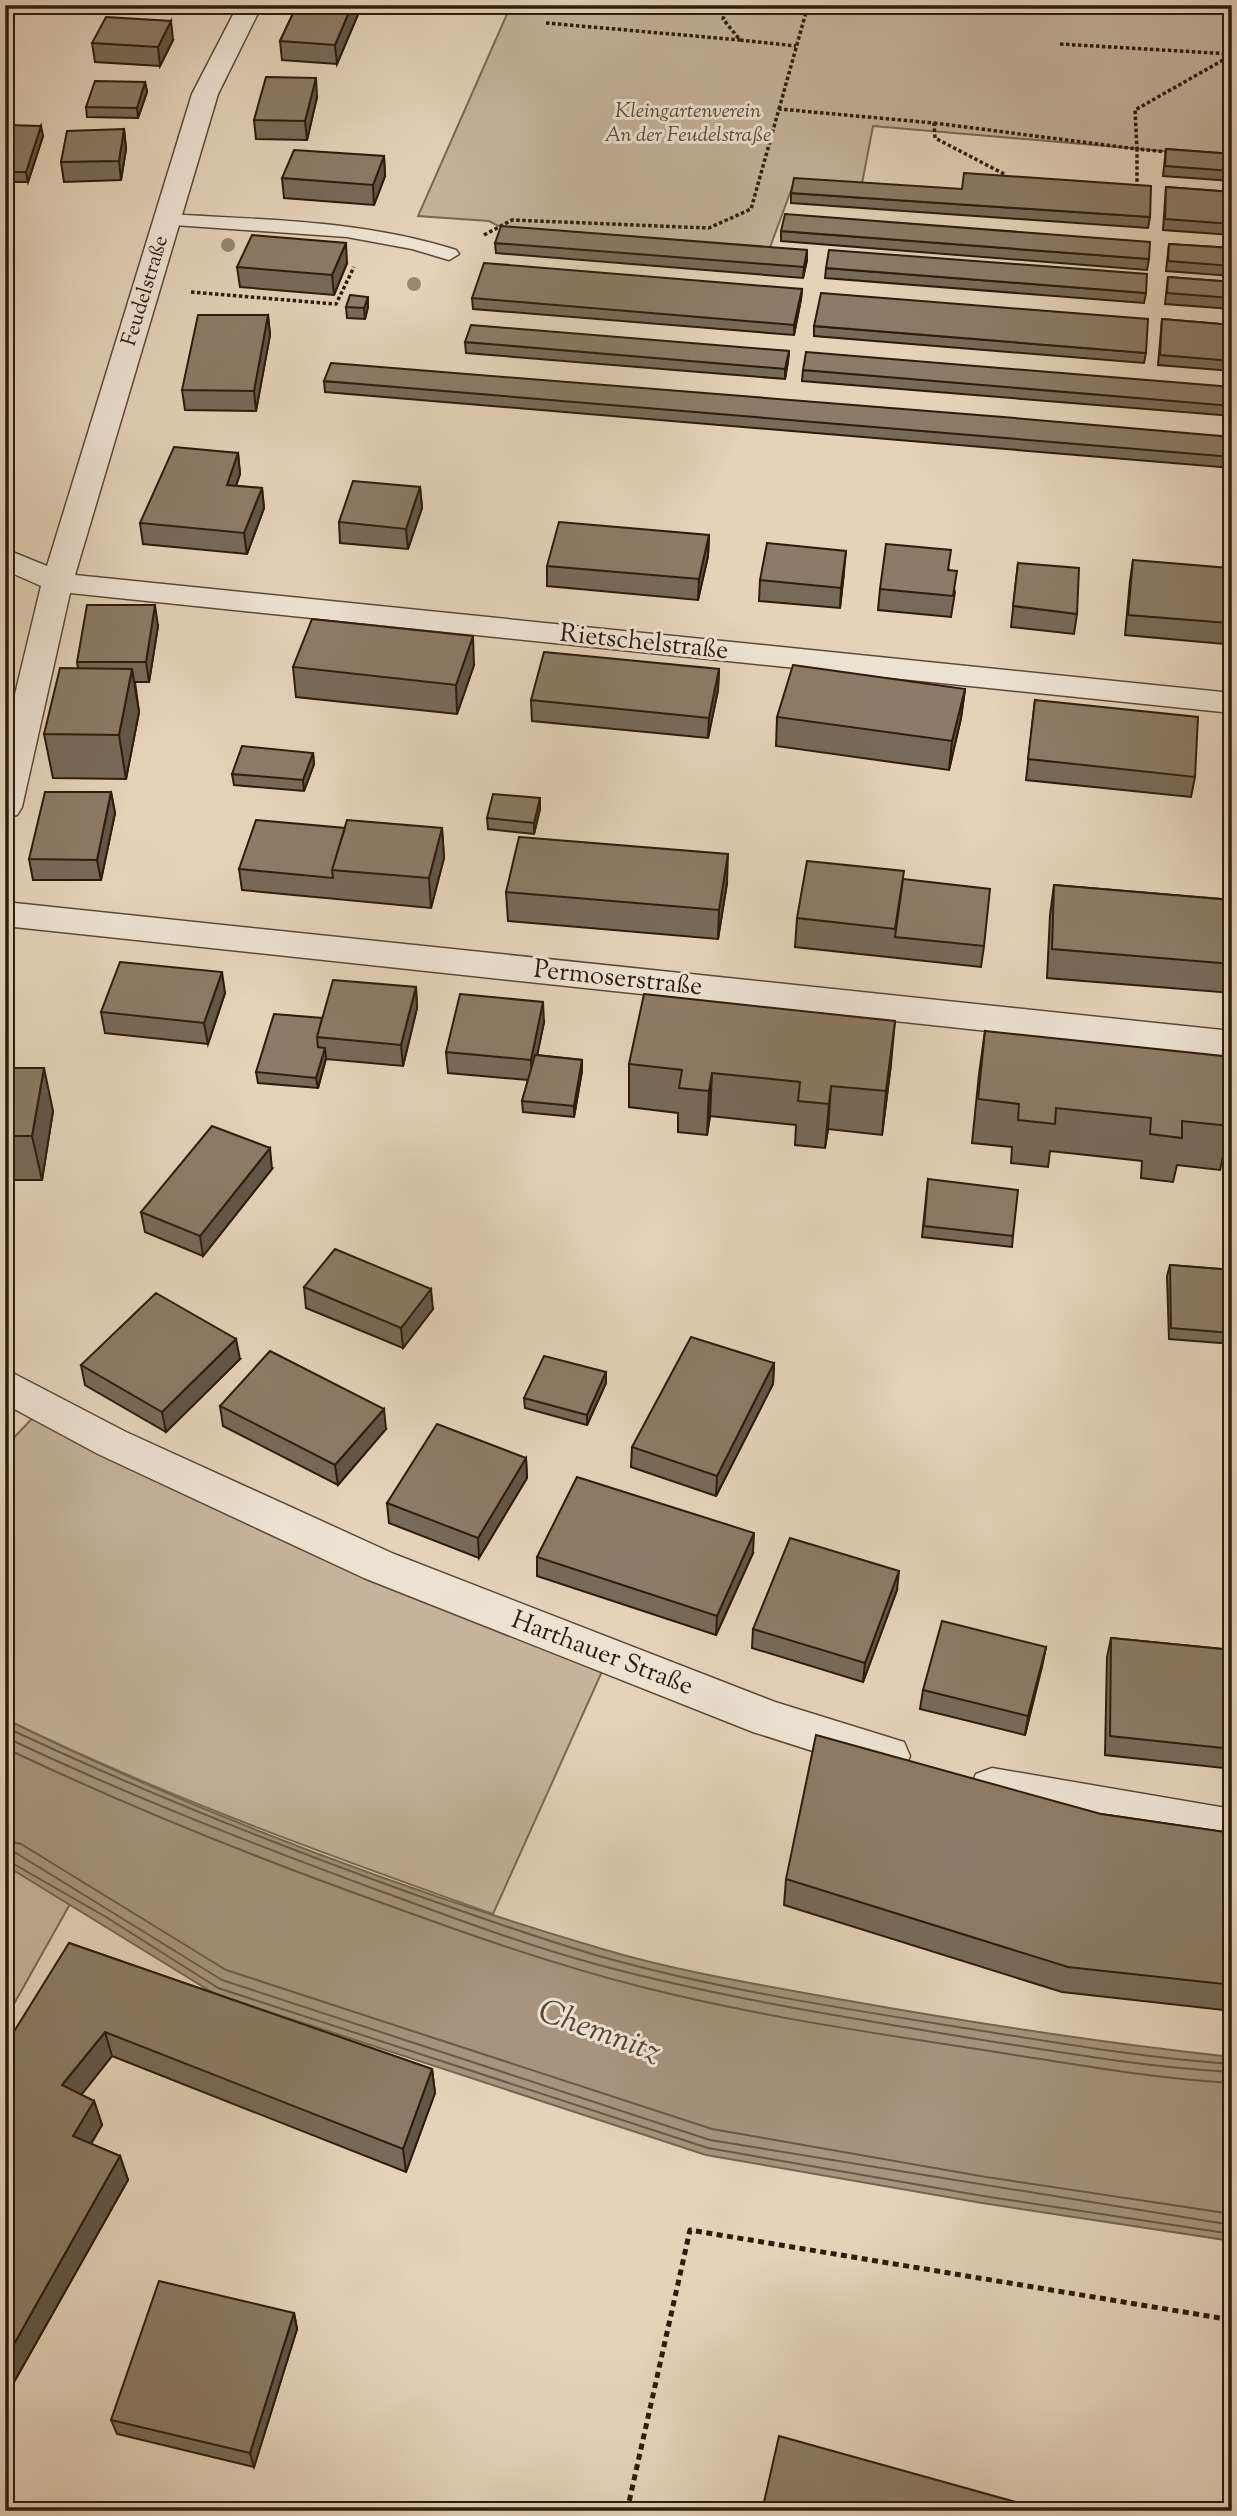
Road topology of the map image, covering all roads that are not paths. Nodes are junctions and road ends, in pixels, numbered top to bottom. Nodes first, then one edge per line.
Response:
1 (250, 5) edge
2 (167, 220) junction
3 (449, 254) road end
4 (5, 558) edge
5 (57, 582) junction
6 (1232, 702) edge
7 (5, 807) edge
8 (5, 915) edge
9 (1232, 1044) edge
10 (5, 1385) edge
11 (1232, 1829) edge

1 - 2 street, Feudelstraße
2 - 3 lane
2 - 5 street, Feudelstraße
4 - 5 street
5 - 6 street, Rietschelstraße
5 - 7 street
8 - 9 street, Permoserstraße
10 - 11 street, Harthauer Straße

